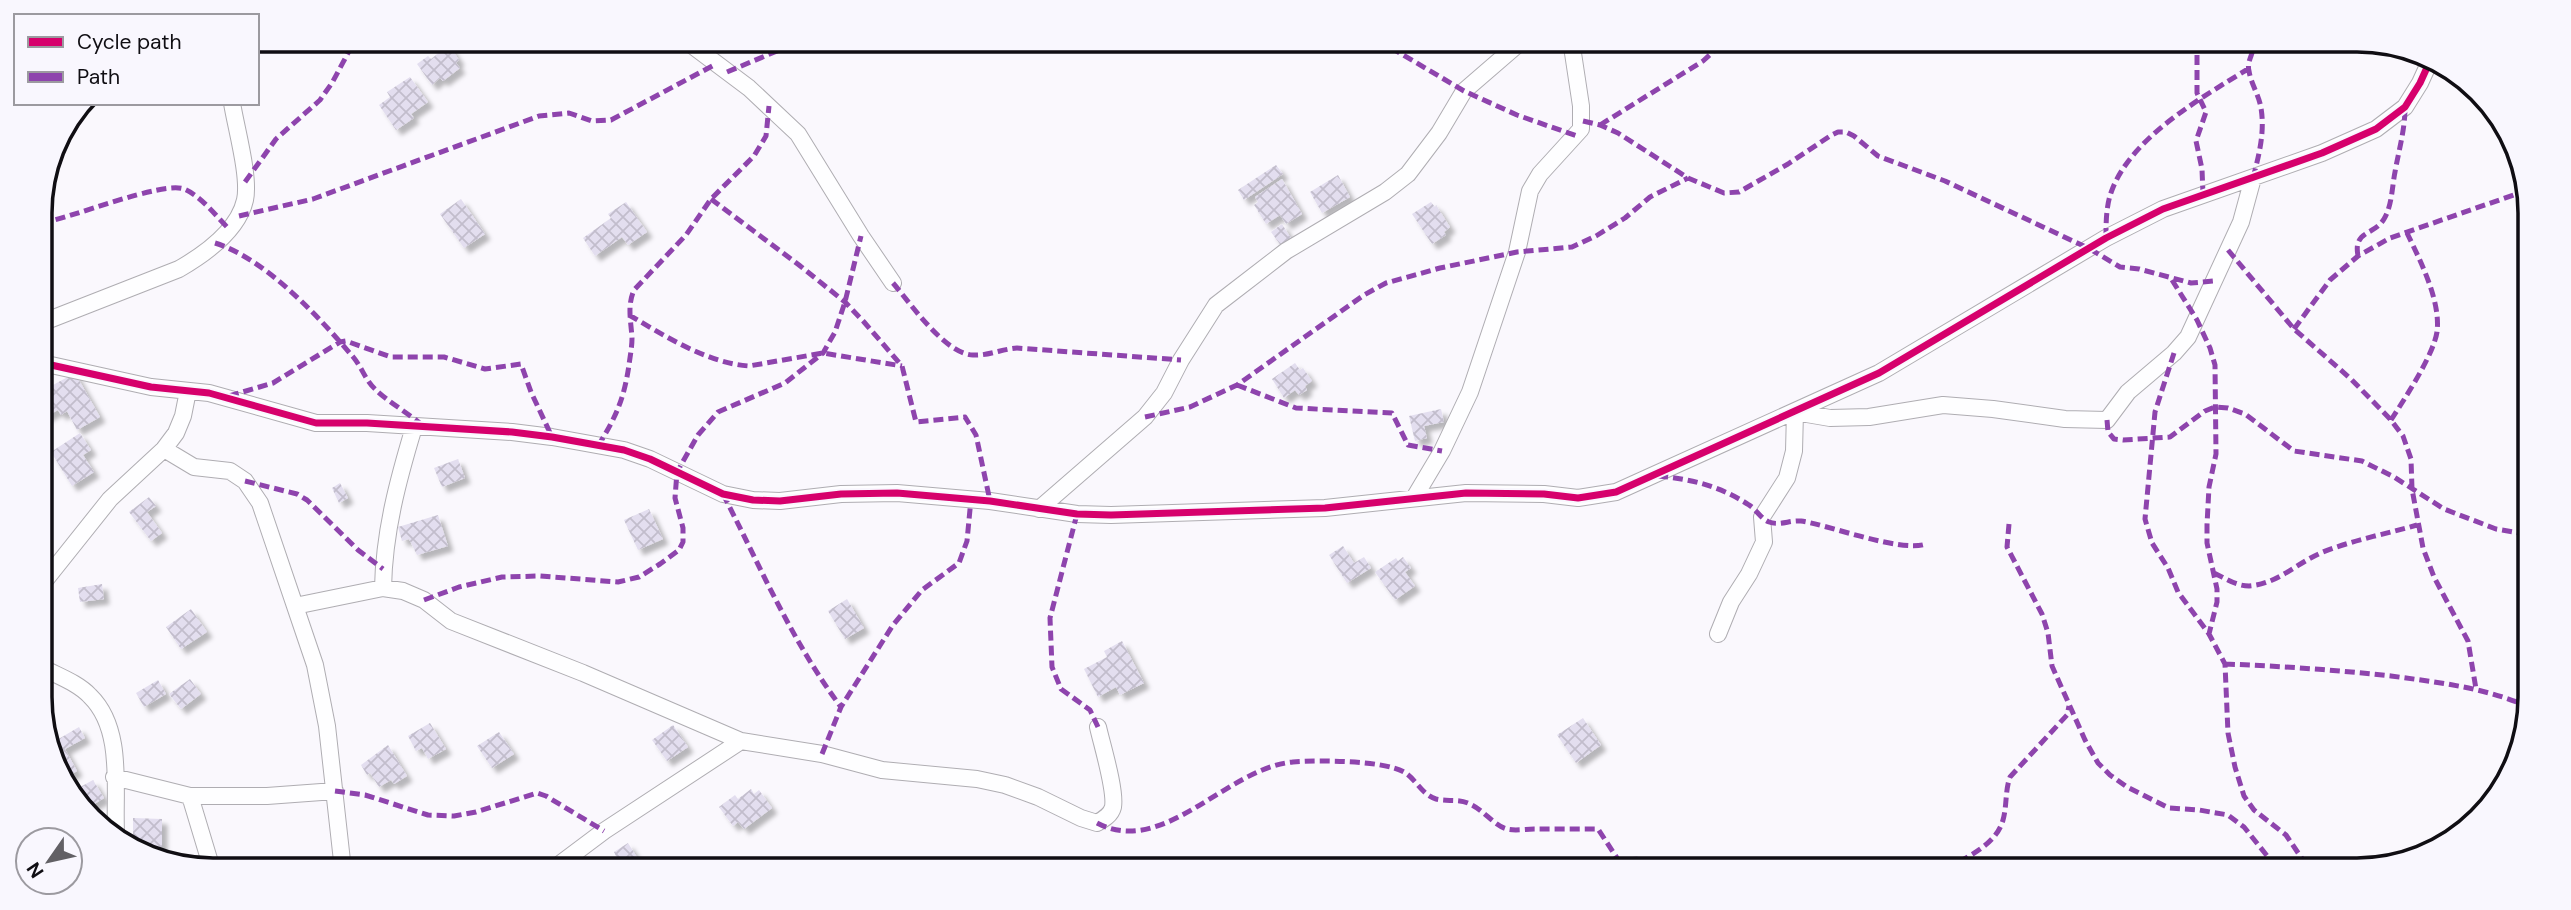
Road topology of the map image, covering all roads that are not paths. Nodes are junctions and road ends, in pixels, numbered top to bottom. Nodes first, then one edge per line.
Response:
1 (1508, 52) edge
2 (1573, 52) edge
3 (702, 53) edge
4 (2426, 68) edge
5 (232, 105) edge
6 (2253, 178) junction
7 (894, 283) dead end
8 (53, 318) edge
9 (53, 366) edge
10 (188, 391) junction
11 (1795, 412) junction
12 (414, 427) junction
13 (164, 449) junction
14 (1414, 498) junction
15 (1039, 509) junction
16 (52, 571) edge
17 (383, 588) junction
18 (295, 606) junction
19 (1718, 634) dead end
20 (52, 673) edge
21 (1098, 727) dead end
22 (741, 741) junction
23 (114, 777) junction
24 (335, 791) junction
25 (190, 796) junction
26 (116, 824) edge
27 (209, 858) edge
28 (342, 858) edge
29 (568, 858) edge

1 - 15 street
2 - 14 street
3 - 7 street
4 - 6 street
5 - 8 street
6 - 11 street
6 - 11 street
9 - 10 street
10 - 12 street
10 - 13 street
11 - 14 street
11 - 19 street
12 - 15 street
12 - 17 street
13 - 16 street
13 - 18 street
14 - 15 street
17 - 18 street
17 - 22 street
18 - 24 street
20 - 23 street
21 - 22 street
22 - 29 street
23 - 25 street
23 - 26 street
24 - 25 street
24 - 28 street
25 - 27 street

